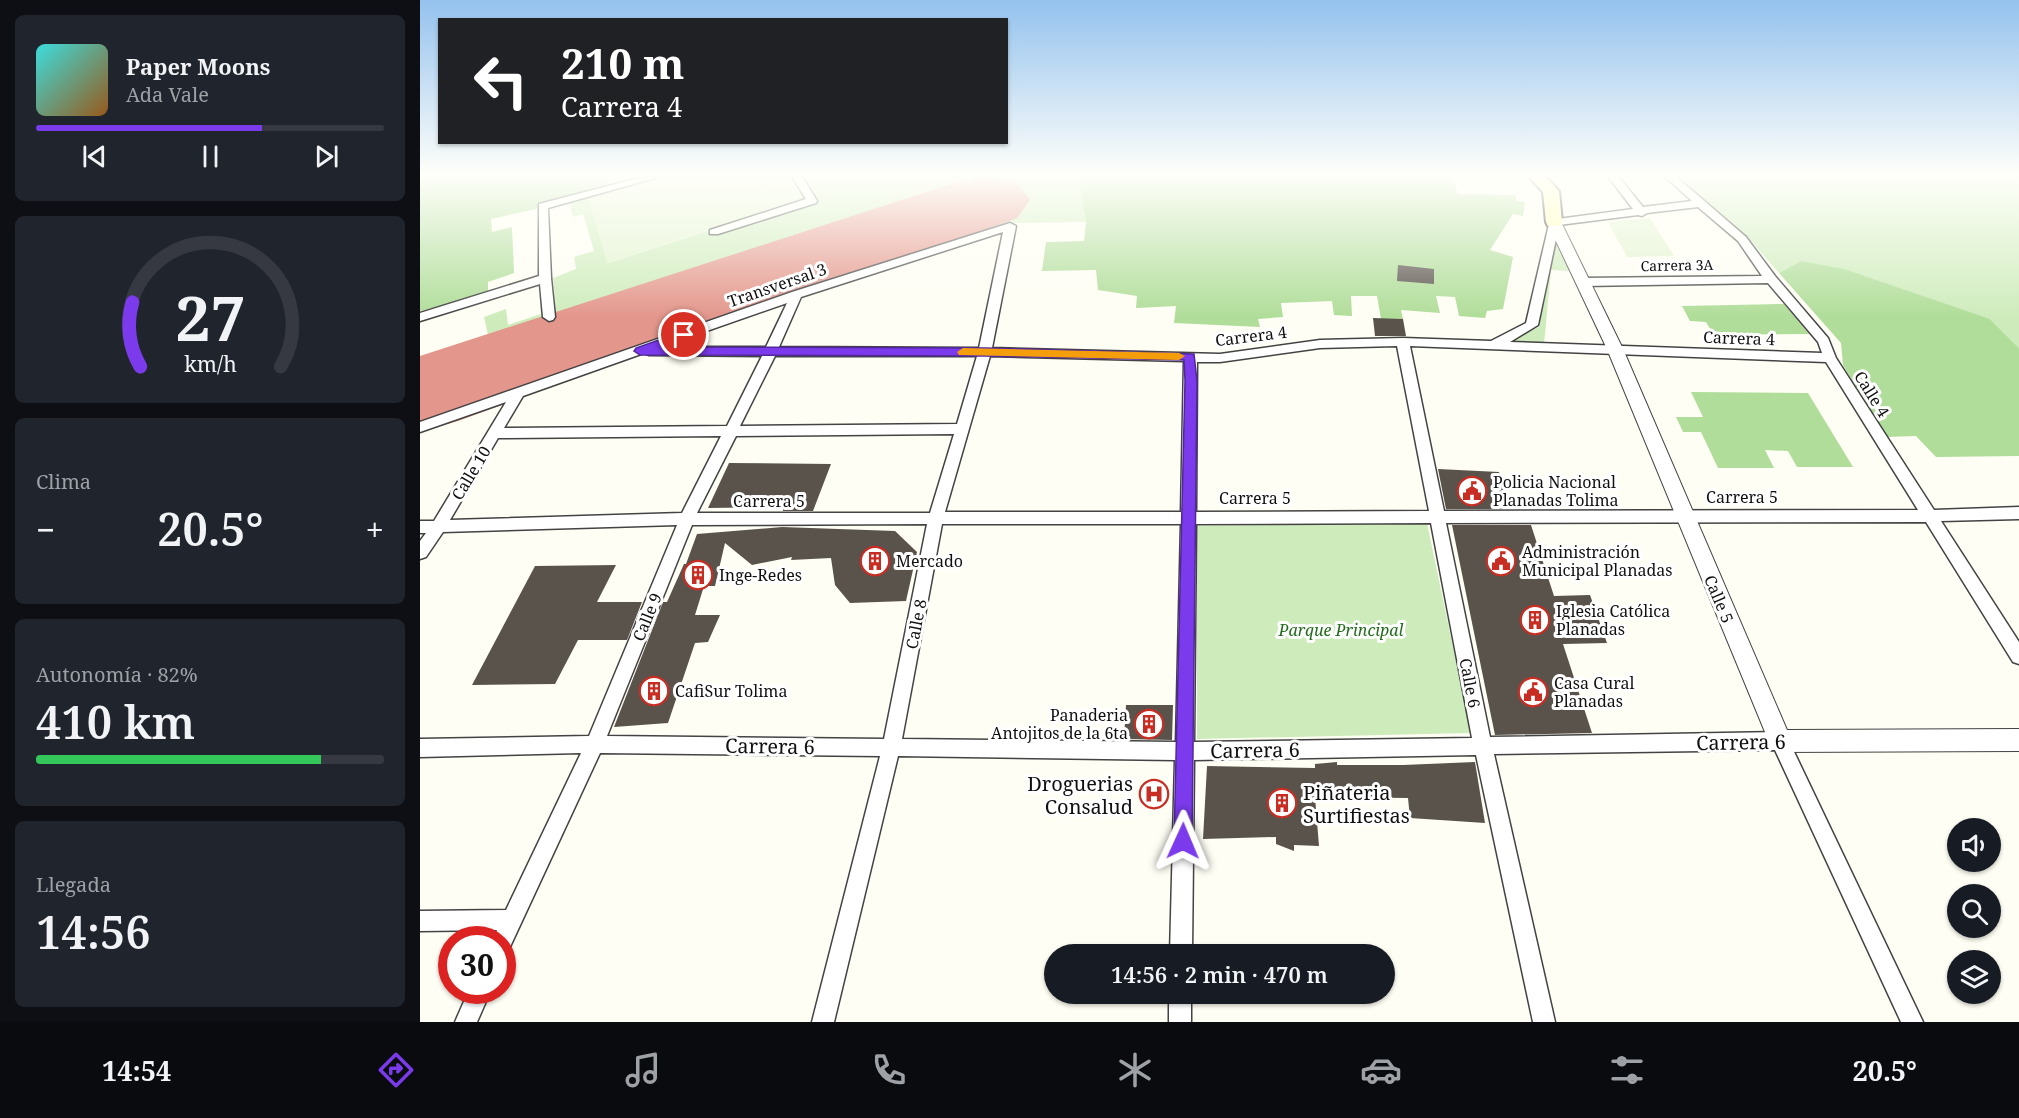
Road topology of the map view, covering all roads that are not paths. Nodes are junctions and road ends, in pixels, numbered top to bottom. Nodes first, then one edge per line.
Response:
1 (1554, 222) joint
2 (543, 223) edge
3 (743, 223) edge
4 (1724, 223) edge
5 (1011, 226) joint
6 (714, 232) dead end
7 (545, 278) junction
8 (1772, 279) junction
9 (1582, 282) junction
10 (796, 295) junction
11 (420, 317) edge
12 (549, 317) dead end
13 (1403, 342) junction
14 (1490, 347) junction
15 (1616, 349) junction
16 (640, 351) junction
17 (986, 352) junction
18 (770, 353) junction
19 (1190, 357) junction
20 (1220, 358) junction
21 (1830, 358) junction
22 (1191, 381) junction
23 (519, 391) junction
24 (420, 427) edge
25 (963, 429) junction
26 (730, 432) junction
27 (494, 433) junction
28 (2019, 513) edge
29 (1683, 515) junction
30 (1188, 516) junction
31 (1436, 516) junction
32 (1929, 516) junction
33 (936, 518) junction
34 (687, 519) junction
35 (420, 526) edge
36 (438, 527) junction
37 (420, 553) edge
38 (2019, 657) edge
39 (2019, 740) edge
40 (1780, 741) junction
41 (595, 744) junction
42 (891, 747) junction
43 (1483, 747) junction
44 (420, 748) edge
45 (1185, 751) junction
46 (512, 920) junction
47 (420, 921) edge
48 (509, 926) edge
49 (1181, 944) edge
50 (474, 1004) edge
51 (1180, 1004) edge
52 (466, 1022) edge
53 (824, 1022) edge
54 (1180, 1022) edge
55 (1544, 1022) edge
56 (1912, 1022) edge

1 - 9 street, Calle 5
1 - 14 street
2 - 7 street
3 - 6 street
4 - 8 street, Calle 4
5 - 10 street, Transversal 3
5 - 17 street, Calle 8
7 - 11 street
7 - 12 street
8 - 9 street, Carrera 3A
8 - 21 street, Calle 4
9 - 15 street, Calle 5
10 - 16 street, Transversal 3
10 - 18 street, Calle 9
13 - 14 street, Carrera 4
13 - 20 street, Carrera 4
13 - 31 street, Calle 6
14 - 15 street, Carrera 4
15 - 21 street, Carrera 4
15 - 29 street, Calle 5
16 - 18 street, Carrera 4
16 - 23 street, Transversal 3
17 - 18 street, Carrera 4
17 - 19 street, Carrera 4
17 - 25 street, Calle 8
18 - 26 street, Calle 9
19 - 20 street, Carrera 4
19 - 22 street
20 - 22 street
21 - 32 street, Calle 4
22 - 30 street
23 - 24 street, Transversal 3
23 - 27 street, Calle 10
25 - 26 street
25 - 33 street, Calle 8
26 - 27 street
26 - 34 street, Calle 9
27 - 36 street, Calle 10
28 - 32 street, Carrera 5
29 - 31 street, Carrera 5
29 - 32 street, Carrera 5
29 - 40 street, Calle 5
30 - 31 street, Carrera 5
30 - 33 street, Carrera 5
30 - 45 street
31 - 43 street, Calle 6
32 - 38 street, Calle 4
33 - 34 street, Carrera 5
33 - 42 street, Calle 8
34 - 36 street, Carrera 5
34 - 41 street, Calle 9
35 - 36 street, Carrera 5
36 - 37 street, Calle 10
39 - 40 street, Carrera 6
40 - 43 street, Carrera 6
40 - 56 street, Calle 5
41 - 42 street, Carrera 6
41 - 44 street, Carrera 6
41 - 46 street, Calle 9
42 - 45 street, Carrera 6
42 - 53 street, Calle 8
43 - 45 street, Carrera 6
43 - 55 street, Calle 6
45 - 49 street
46 - 47 street
46 - 48 street, Calle 9
50 - 52 street
51 - 54 street

